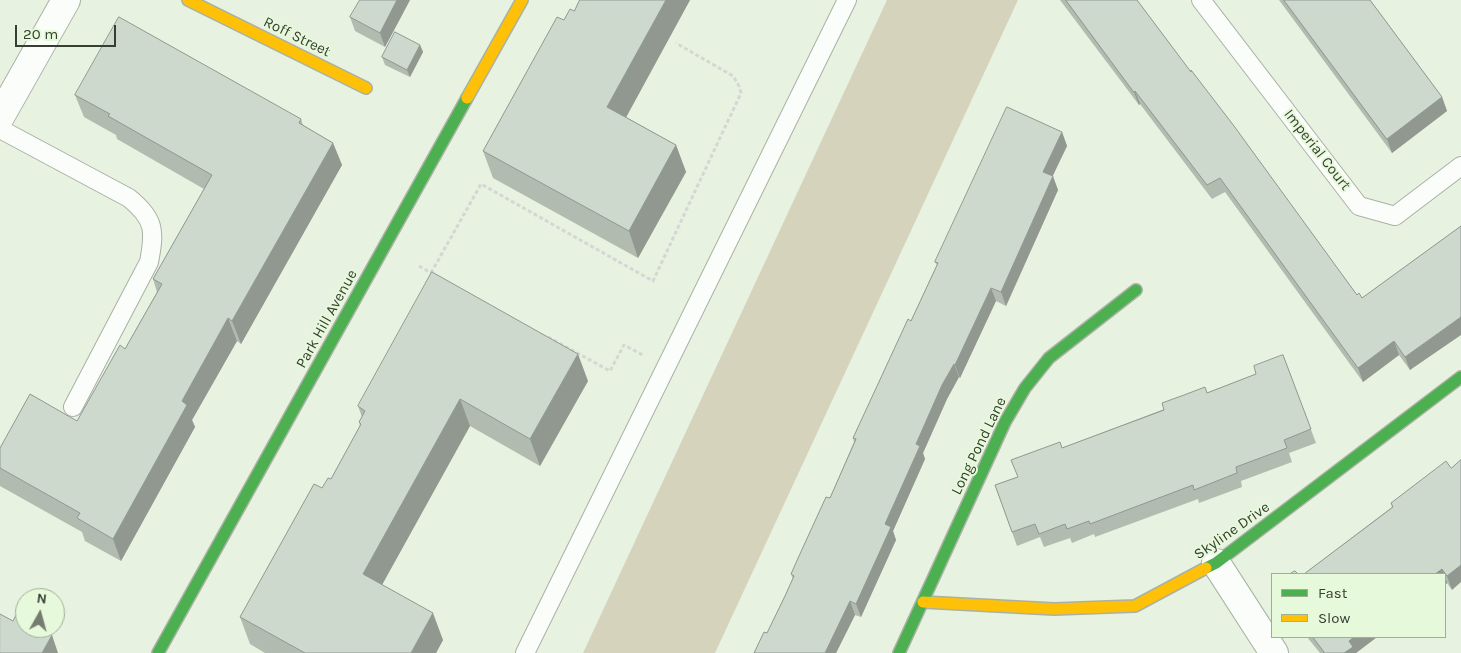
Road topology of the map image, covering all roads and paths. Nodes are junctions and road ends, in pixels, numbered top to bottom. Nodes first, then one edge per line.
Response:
1 (66, 0) edge
2 (188, 0) edge
3 (522, 0) edge
4 (847, 0) edge
5 (1201, 0) edge
6 (676, 43) dead end
7 (366, 88) dead end
8 (0, 117) edge
9 (0, 130) edge
10 (1461, 166) edge
11 (419, 266) dead end
12 (431, 273) junction
13 (439, 277) edge
14 (1136, 290) dead end
15 (541, 333) edge
16 (643, 355) dead end
17 (1461, 377) edge
18 (73, 407) dead end
19 (1216, 564) junction
20 (923, 602) junction
21 (158, 653) edge
22 (525, 653) edge
23 (899, 653) edge
24 (1274, 653) edge

1 - 8 street
2 - 7 street, Roff Street
3 - 21 street, Park Hill Avenue
4 - 22 lane
5 - 10 lane, Imperial Court
6 - 12 path
9 - 18 lane
11 - 12 path
12 - 13 path
14 - 20 street, Long Pond Lane
15 - 16 path
17 - 19 street, Skyline Drive
19 - 20 street, Skyline Drive
19 - 24 street
20 - 23 street, Long Pond Lane

